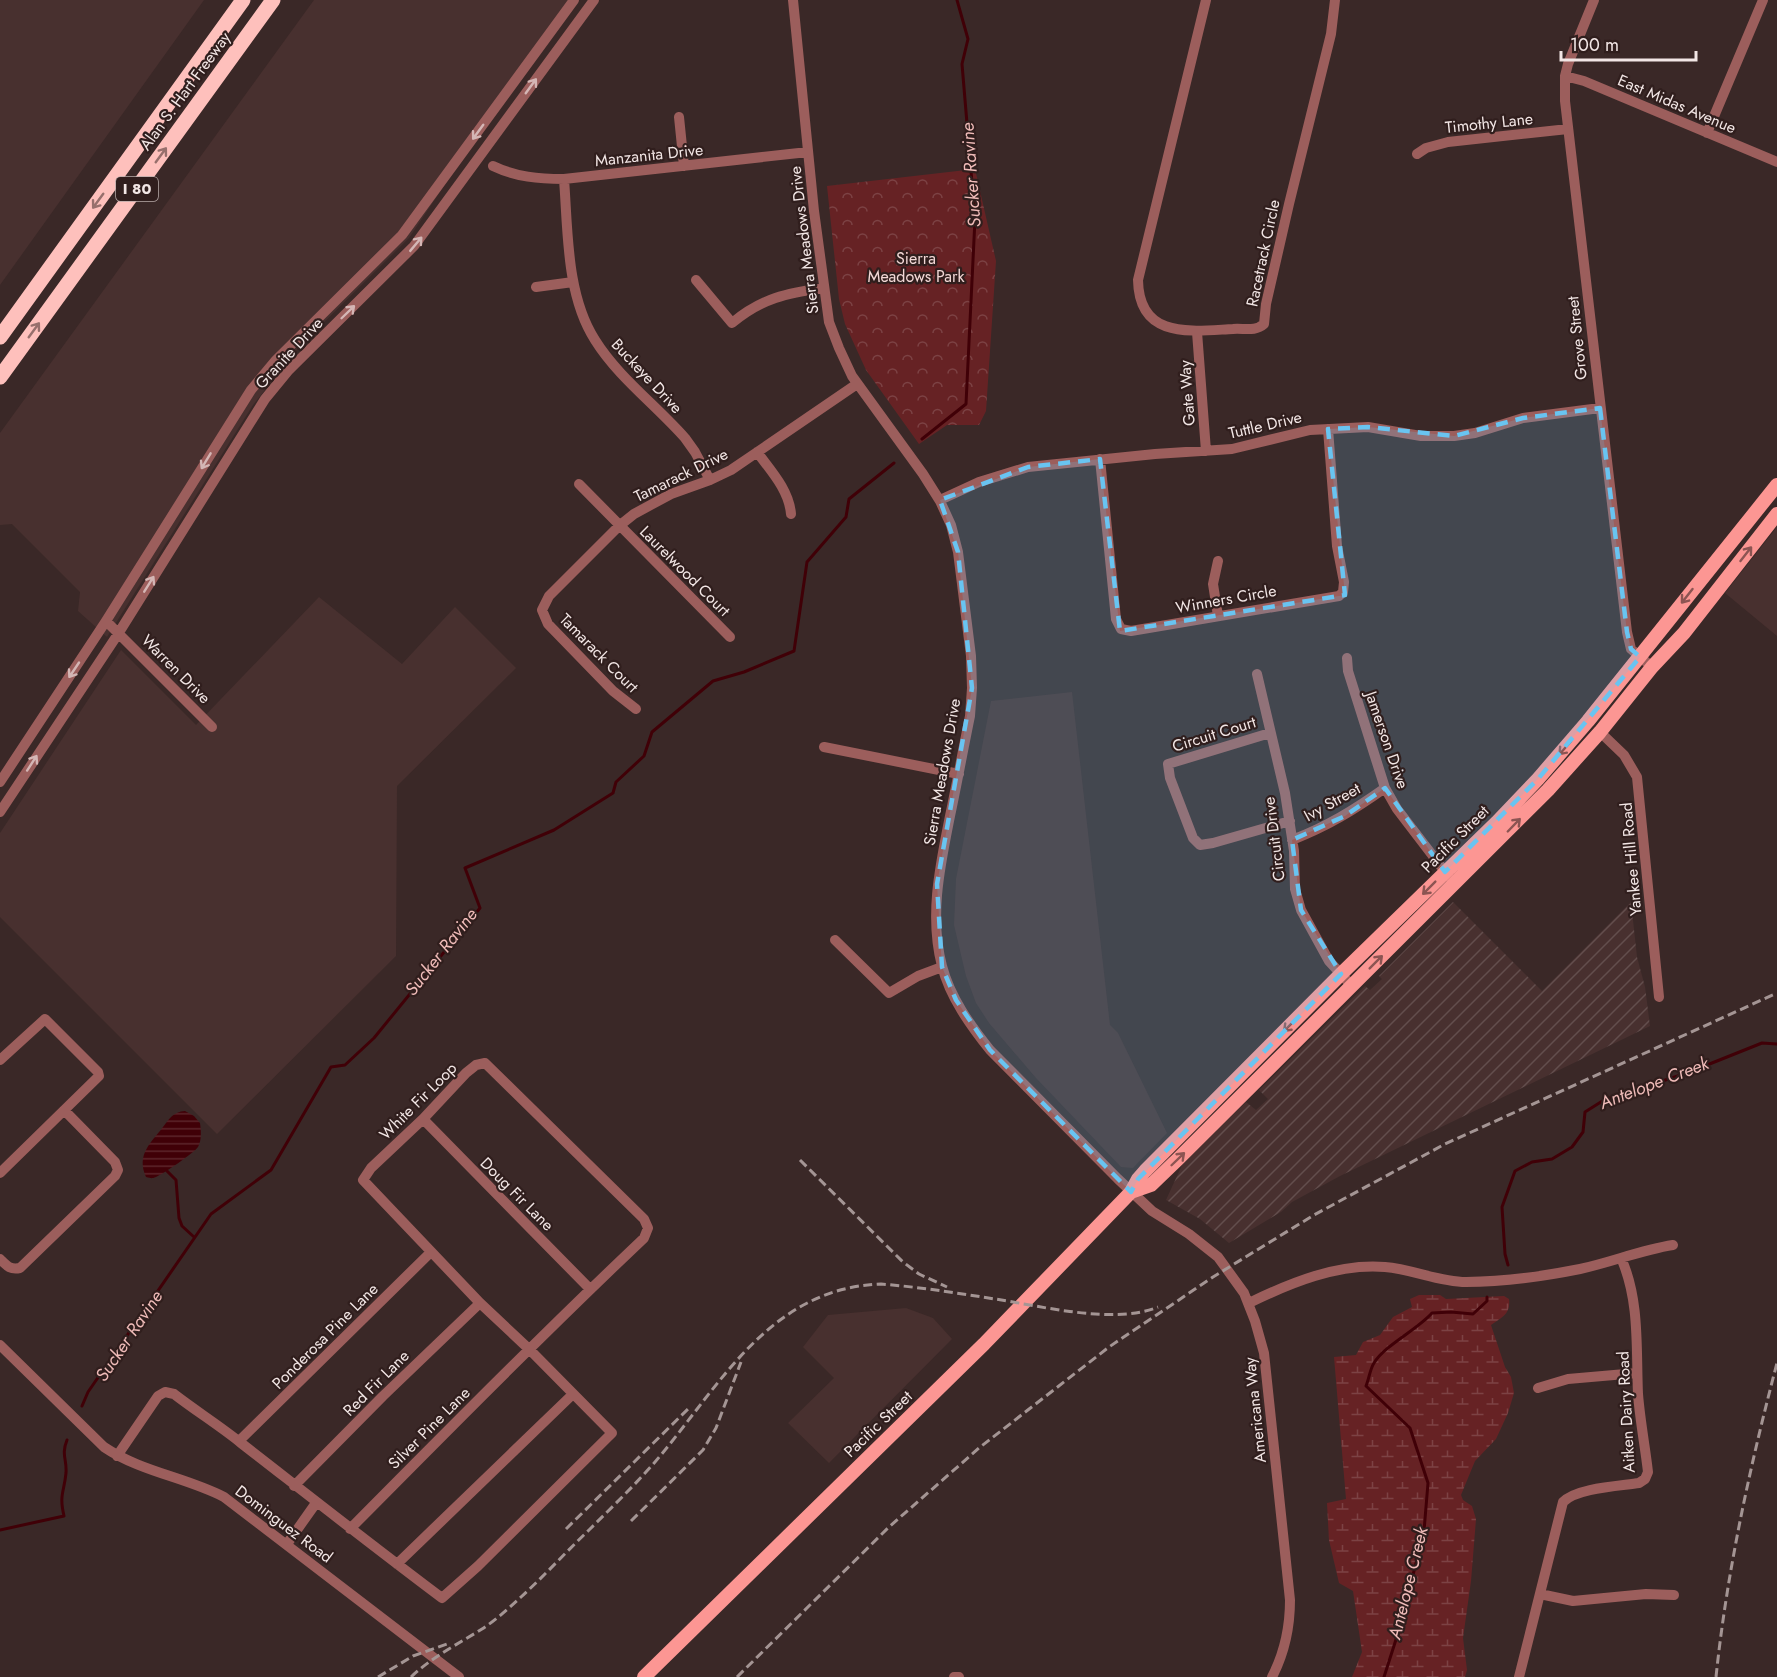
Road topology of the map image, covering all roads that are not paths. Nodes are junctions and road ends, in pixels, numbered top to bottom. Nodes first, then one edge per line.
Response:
1 (243, 0) edge
2 (273, 0) edge
3 (574, 0) edge
4 (594, 0) edge
5 (793, 0) edge
6 (1206, 0) edge
7 (1335, 0) edge
8 (1594, 0) edge
9 (1763, 0) edge
10 (1565, 76) junction
11 (679, 117) dead end
12 (1568, 129) junction
13 (1707, 133) junction
14 (808, 152) junction
15 (1417, 154) dead end
16 (1777, 162) edge
17 (494, 166) dead end
18 (684, 166) junction
19 (564, 179) junction
20 (696, 280) dead end
21 (573, 282) junction
22 (536, 287) dead end
23 (824, 288) junction
24 (1197, 332) junction
25 (0, 337) edge
26 (0, 377) edge
27 (857, 384) junction
28 (1600, 408) junction
29 (1328, 429) junction
30 (1206, 451) junction
31 (757, 452) junction
32 (1100, 459) junction
33 (710, 480) junction
34 (579, 484) dead end
35 (1777, 486) edge
36 (940, 500) junction
37 (791, 514) dead end
38 (1777, 514) edge
39 (619, 526) junction
40 (1731, 542) junction
41 (1218, 561) dead end
42 (1714, 594) junction
43 (543, 616) joint
44 (1218, 616) junction
45 (106, 621) junction
46 (118, 634) junction
47 (730, 637) dead end
48 (1640, 657) junction
49 (1347, 658) dead end
50 (1652, 667) junction
51 (1257, 674) dead end
52 (636, 709) dead end
53 (212, 726) dead end
54 (1600, 732) junction
55 (1270, 733) junction
56 (824, 747) dead end
57 (959, 774) junction
58 (0, 782) edge
59 (1385, 788) junction
60 (0, 812) edge
61 (1290, 821) junction
62 (1292, 840) junction
63 (1445, 872) junction
64 (1454, 884) junction
65 (835, 940) dead end
66 (942, 967) junction
67 (1341, 974) junction
68 (1352, 986) junction
69 (1659, 997) dead end
70 (0, 1060) edge
71 (65, 1111) junction
72 (423, 1119) junction
73 (0, 1173) edge
74 (1131, 1192) junction
75 (1673, 1245) dead end
76 (431, 1252) junction
77 (1621, 1258) junction
78 (0, 1259) edge
79 (590, 1289) junction
80 (480, 1303) junction
81 (1249, 1304) junction
82 (0, 1345) edge
83 (530, 1350) junction
84 (1637, 1373) junction
85 (1538, 1388) dead end
86 (573, 1394) junction
87 (240, 1441) junction
88 (117, 1456) junction
89 (294, 1486) junction
90 (316, 1503) junction
91 (350, 1529) junction
92 (287, 1544) junction
93 (397, 1564) junction
94 (1540, 1594) junction
95 (1674, 1595) dead end
96 (459, 1677) edge
97 (644, 1677) edge
98 (1272, 1677) edge
99 (1520, 1677) edge

1 -> 25 highway, Alan S. Hart Freeway / I 80
26 -> 2 highway, Alan S. Hart Freeway / I 80
3 -> 45 street, Granite Drive
46 -> 4 street, Granite Drive
5 - 14 street, Sierra Meadows Drive
6 - 24 street, Racetrack Circle
7 - 24 street, Racetrack Circle
8 - 10 street, Grove Street
9 - 13 street
10 - 12 street, Grove Street
10 - 13 street, East Midas Avenue
11 - 18 street
12 - 15 street, Timothy Lane
12 - 28 street, Grove Street
13 - 16 street, East Midas Avenue
14 - 18 street, Manzanita Drive
14 - 23 street, Sierra Meadows Drive
17 - 19 street, Manzanita Drive
18 - 19 street, Manzanita Drive
19 - 21 street, Buckeye Drive
20 - 23 street
21 - 22 street
21 - 33 street, Buckeye Drive
23 - 27 street, Sierra Meadows Drive
24 - 30 street, Gate Way
27 - 31 street, Tamarack Drive
27 - 36 street, Sierra Meadows Drive
28 - 29 street, Tuttle Drive
28 - 48 street, Grove Street
29 - 30 street, Tuttle Drive
29 - 44 street, Winners Circle
30 - 32 street, Tuttle Drive
31 - 33 street, Tamarack Drive
31 - 37 street
32 - 36 street, Tuttle Drive
32 - 44 street, Winners Circle
33 - 39 street, Tamarack Drive
34 - 39 street, Laurelwood Court
35 - 40 main road, Pacific Street
36 - 57 street, Sierra Meadows Drive
42 -> 38 main road, Pacific Street
39 - 43 street, Tamarack Drive
39 - 47 street, Laurelwood Court
40 - 42 main road
40 -> 48 main road, Pacific Street
41 - 44 street
42 - 50 main road, Pacific Street
43 - 52 street, Tamarack Court
45 - 46 street, Warren Drive
45 -> 58 street, Granite Drive
46 - 53 street, Warren Drive
60 -> 46 street, Granite Drive
48 - 50 street, Grove Street
48 -> 63 main road, Pacific Street
49 - 59 street, Jamerson Drive
50 - 54 main road, Pacific Street
51 - 55 street, Circuit Drive
64 -> 54 main road, Pacific Street
54 - 69 street, Yankee Hill Road
55 - 61 street, Circuit Drive
55 - 61 street, Circuit Court
56 - 57 street
57 - 66 street, Sierra Meadows Drive
59 - 62 street, Ivy Street
59 - 63 street, Jamerson Drive
61 - 62 street, Circuit Drive
62 - 67 street, Circuit Drive
63 - 64 street, Jamerson Drive
63 -> 67 main road, Pacific Street
68 -> 64 main road, Pacific Street
65 - 66 street
66 - 74 street, Sierra Meadows Drive
67 - 68 street, Circuit Drive
67 -> 74 main road, Pacific Street
74 -> 68 main road, Pacific Street
70 - 71 street
71 - 73 street
71 - 78 street
72 - 76 street, White Fir Loop
72 - 79 street, Doug Fir Lane
72 - 79 street, White Fir Loop
74 - 81 street, Americana Way
74 - 97 main road, Pacific Street
75 - 77 street
76 - 80 street, White Fir Loop
76 - 87 street, Ponderosa Pine Lane
77 - 81 street
77 - 84 street, Aitken Dairy Road
79 - 83 street, White Fir Loop
80 - 83 street, White Fir Loop
80 - 89 street, Red Fir Lane
81 - 98 street, Americana Way
82 - 88 street, Dominguez Road
83 - 86 street
83 - 91 street, Silver Pine Lane
84 - 85 street
84 - 94 street, Aitken Dairy Road
86 - 93 street
86 - 93 street
87 - 88 street
87 - 89 street
88 - 92 street, Dominguez Road
89 - 90 street
90 - 91 street
90 - 92 street
91 - 93 street
92 - 96 street, Dominguez Road
94 - 95 street
94 - 99 street, Aitken Dairy Road

